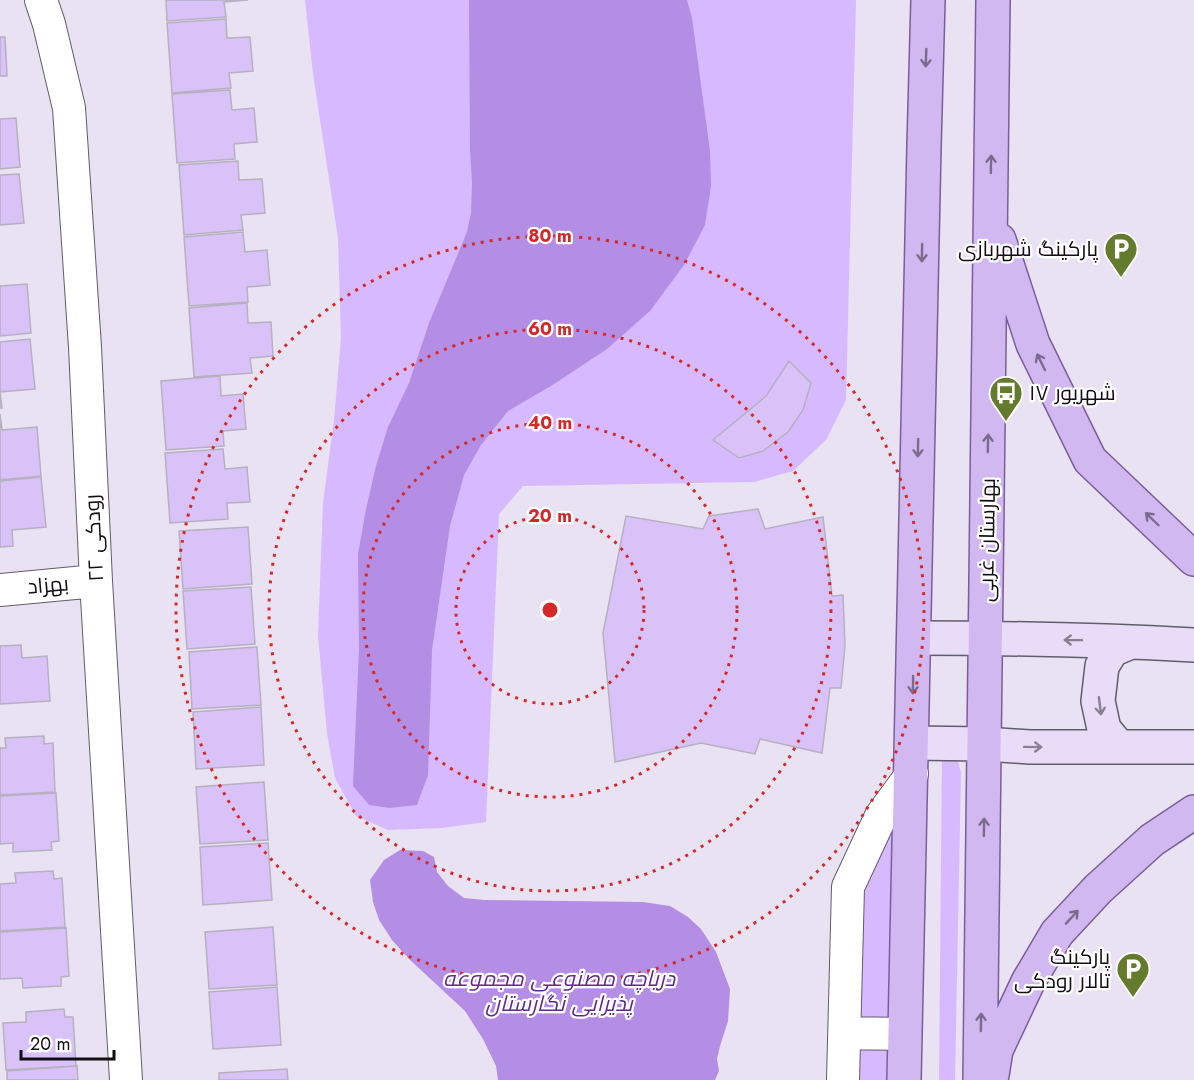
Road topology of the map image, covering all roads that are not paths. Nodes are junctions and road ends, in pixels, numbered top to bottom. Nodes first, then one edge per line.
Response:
1 (41, 0) edge
2 (928, 0) edge
3 (993, 0) edge
4 (991, 213) junction
5 (1194, 560) edge
6 (96, 581) junction
7 (0, 590) edge
8 (914, 638) junction
9 (986, 638) junction
10 (1131, 642) junction
11 (1194, 645) edge
12 (985, 744) junction
13 (1119, 747) junction
14 (1194, 747) edge
15 (912, 759) junction
16 (1194, 812) edge
17 (845, 1033) junction
18 (905, 1034) junction
19 (126, 1080) edge
20 (843, 1080) edge
21 (904, 1080) edge
22 (980, 1080) edge
23 (991, 1080) edge

1 - 6 street, رودکی ۲۲
2 -> 8 main road
4 -> 3 main road, بهارستان غربی
5 -> 4 main road
9 -> 4 main road, بهارستان غربی
6 - 7 street, بهزاد
6 - 19 street, رودکی ۲۲
8 - 9 main road
8 -> 15 main road
10 -> 9 main road
9 - 12 main road, بهارستان غربی
10 - 11 main road
10 -> 13 main road
12 -> 13 main road
12 - 15 main road
22 -> 12 main road, بهارستان غربی
13 - 14 main road
15 - 17 street
15 - 18 main road
23 -> 16 main road
17 - 18 street
17 - 20 street
18 - 21 main road

